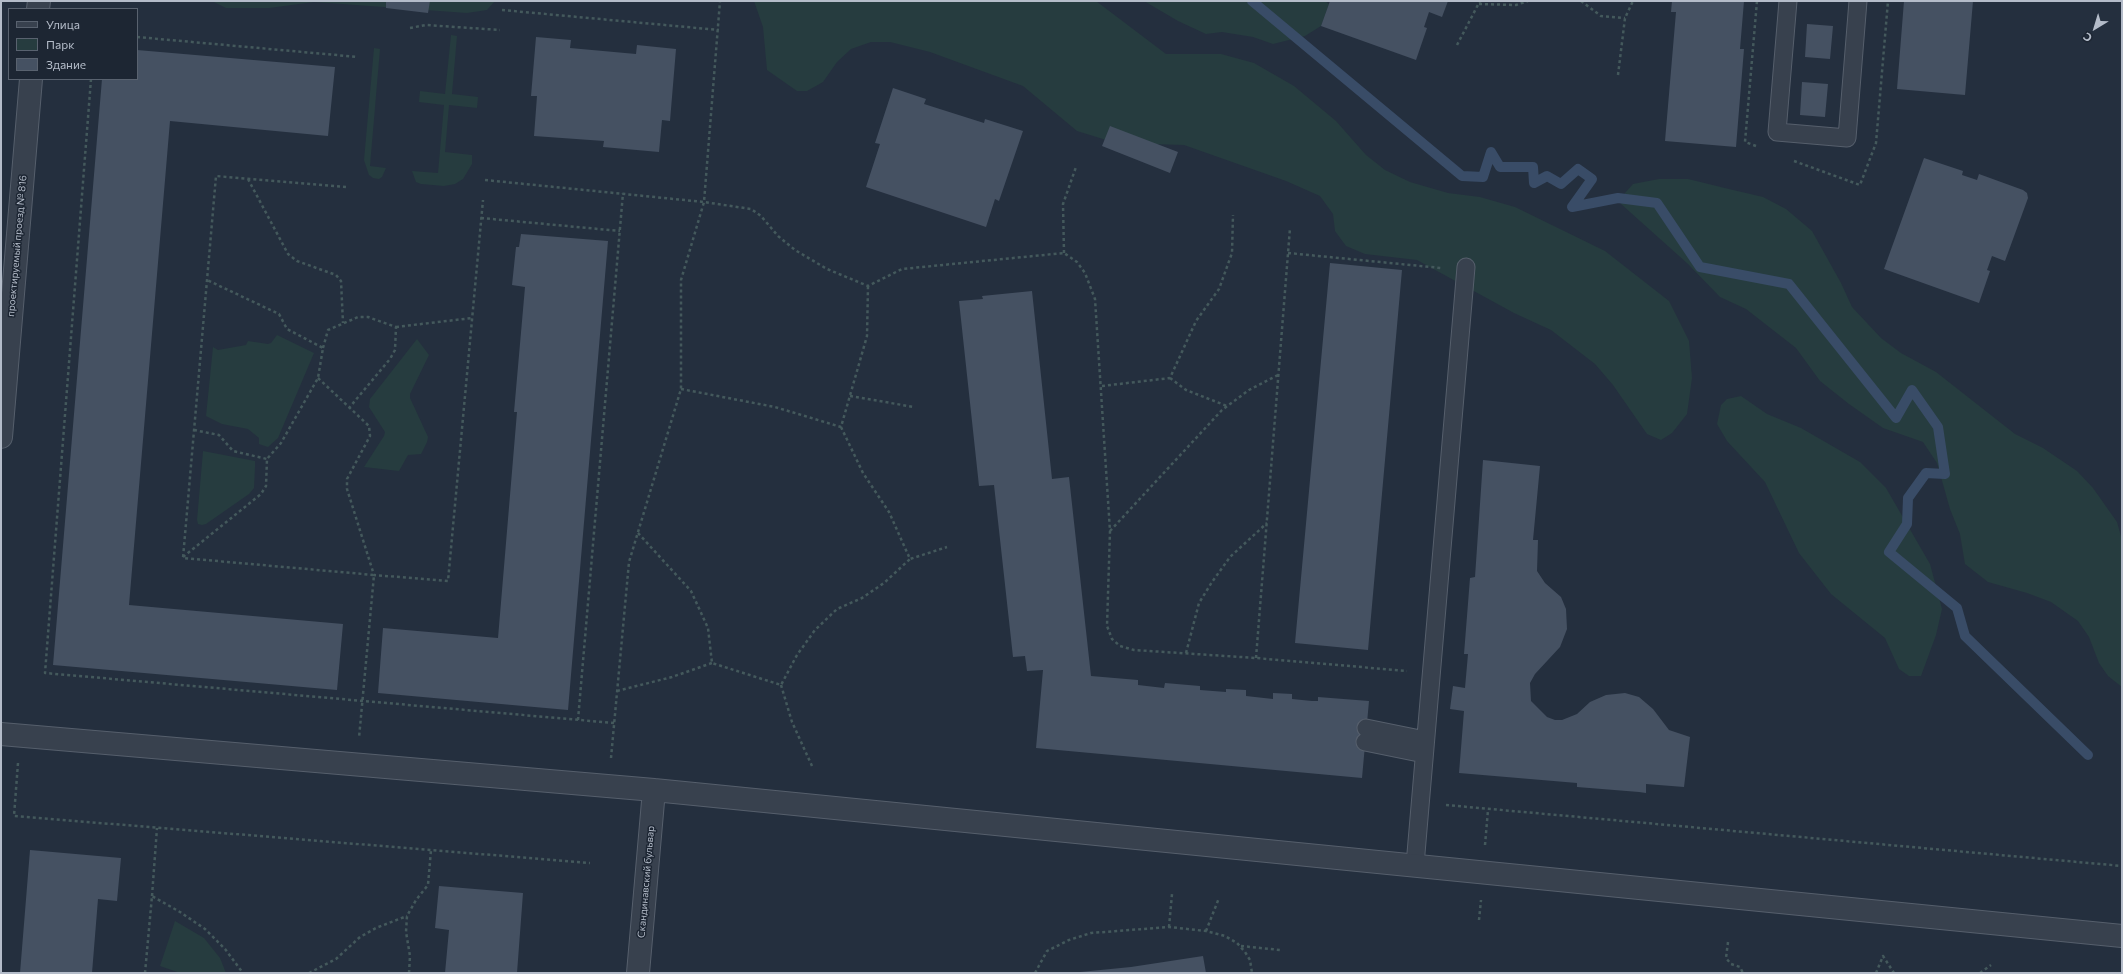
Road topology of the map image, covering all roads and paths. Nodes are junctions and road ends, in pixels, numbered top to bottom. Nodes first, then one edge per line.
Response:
1 (720, 1) edge
2 (1528, 1) edge
3 (1581, 1) edge
4 (1633, 1) edge
5 (1756, 1) edge
6 (1788, 1) edge
7 (1858, 1) edge
8 (1888, 1) edge
9 (1479, 2) edge
10 (502, 10) dead end
11 (1626, 18) junction
12 (410, 28) dead end
13 (500, 30) dead end
14 (719, 30) junction
15 (138, 37) edge
16 (1457, 45) dead end
17 (358, 57) dead end
18 (1618, 75) dead end
19 (31, 80) edge
20 (91, 80) edge
21 (1759, 147) dead end
22 (1788, 158) dead end
23 (1076, 167) dead end
24 (248, 179) junction
25 (485, 180) dead end
26 (346, 187) dead end
27 (623, 193) junction
28 (483, 200) dead end
29 (704, 202) junction
30 (1233, 215) dead end
31 (482, 218) junction
32 (1290, 228) dead end
33 (620, 231) junction
34 (1064, 253) junction
35 (1288, 254) junction
36 (1465, 268) joint
37 (207, 280) junction
38 (868, 286) junction
39 (472, 318) junction
40 (343, 323) junction
41 (396, 327) junction
42 (323, 348) junction
43 (1278, 375) junction
44 (318, 378) junction
45 (1170, 378) junction
46 (1102, 386) junction
47 (681, 390) junction
48 (850, 396) junction
49 (1227, 406) junction
50 (914, 407) dead end
51 (349, 408) junction
52 (841, 427) junction
53 (194, 430) junction
54 (1, 437) edge
55 (268, 459) junction
56 (1267, 523) junction
57 (1110, 531) junction
58 (638, 533) junction
59 (947, 547) dead end
60 (183, 558) junction
61 (910, 559) junction
62 (374, 575) junction
63 (1186, 653) junction
64 (1256, 658) junction
65 (712, 662) junction
66 (1431, 673) junction
67 (781, 685) junction
68 (617, 691) junction
69 (363, 701) junction
70 (578, 720) junction
71 (614, 723) junction
72 (11, 734) edge
73 (1365, 735) dead end
74 (1425, 747) junction
75 (357, 764) junction
76 (812, 766) dead end
77 (609, 787) junction
78 (654, 790) junction
79 (1419, 803) junction
80 (157, 828) junction
81 (431, 850) junction
82 (590, 863) dead end
83 (1415, 866) junction
84 (2122, 866) edge
85 (1172, 894) dead end
86 (152, 896) junction
87 (1219, 898) dead end
88 (407, 916) junction
89 (1169, 927) junction
90 (1206, 931) junction
91 (2122, 936) edge
92 (1728, 942) dead end
93 (1241, 946) junction
94 (1280, 950) dead end
95 (1991, 965) dead end
96 (145, 973) edge
97 (243, 973) edge
98 (309, 973) edge
99 (409, 973) edge
100 (638, 973) edge
101 (1035, 973) edge
102 (1252, 973) edge
103 (1743, 973) edge
104 (1876, 973) edge
105 (1894, 973) edge
106 (1980, 973) edge

1 - 14 path
2 - 9 path
3 - 11 path
4 - 11 path
5 - 21 path
6 - 7 lane
8 - 22 path
9 - 16 path
10 - 14 path
11 - 18 path
12 - 13 path
14 - 29 path
15 - 17 path
19 - 54 street, проектируемый проезд № 816
20 - 69 path
23 - 34 path
24 - 26 path
24 - 37 path
24 - 40 path
25 - 27 path
27 - 29 path
27 - 33 path
28 - 31 path
29 - 38 path
29 - 47 path
30 - 45 path
31 - 33 path
31 - 39 path
32 - 35 path
33 - 70 path
34 - 38 path
34 - 46 path
35 - 36 path
35 - 43 path
36 - 66 lane
37 - 42 path
37 - 53 path
38 - 48 path
39 - 41 path
39 - 62 path
40 - 41 path
40 - 42 path
41 - 51 path
42 - 44 path
43 - 49 path
43 - 56 path
44 - 51 path
44 - 55 path
45 - 46 path
45 - 49 path
46 - 57 path
47 - 52 path
47 - 58 path
48 - 50 path
48 - 52 path
49 - 57 path
51 - 62 path
52 - 61 path
53 - 55 path
53 - 60 path
55 - 60 path
56 - 63 path
56 - 64 path
57 - 63 path
58 - 65 path
58 - 68 path
59 - 61 path
60 - 62 path
61 - 67 path
62 - 69 path
63 - 64 path
64 - 66 path
65 - 67 path
65 - 68 path
66 - 74 lane
67 - 76 path
68 - 71 path
69 - 70 path
69 - 75 path
70 - 71 path
71 - 77 path
72 - 75 street
72 - 80 path
73 - 74 lane
74 - 79 lane
75 - 77 street
77 - 78 street
78 - 83 street
78 - 100 street, Скандинавский бульвар
79 - 83 lane
79 - 84 path
80 - 81 path
80 - 86 path
81 - 82 path
81 - 88 path
83 - 91 street
85 - 89 path
86 - 96 path
86 - 97 path
87 - 90 path
88 - 98 path
88 - 99 path
89 - 90 path
89 - 101 path
90 - 93 path
92 - 103 path
93 - 94 path
93 - 102 path
95 - 106 path
104 - 105 path

